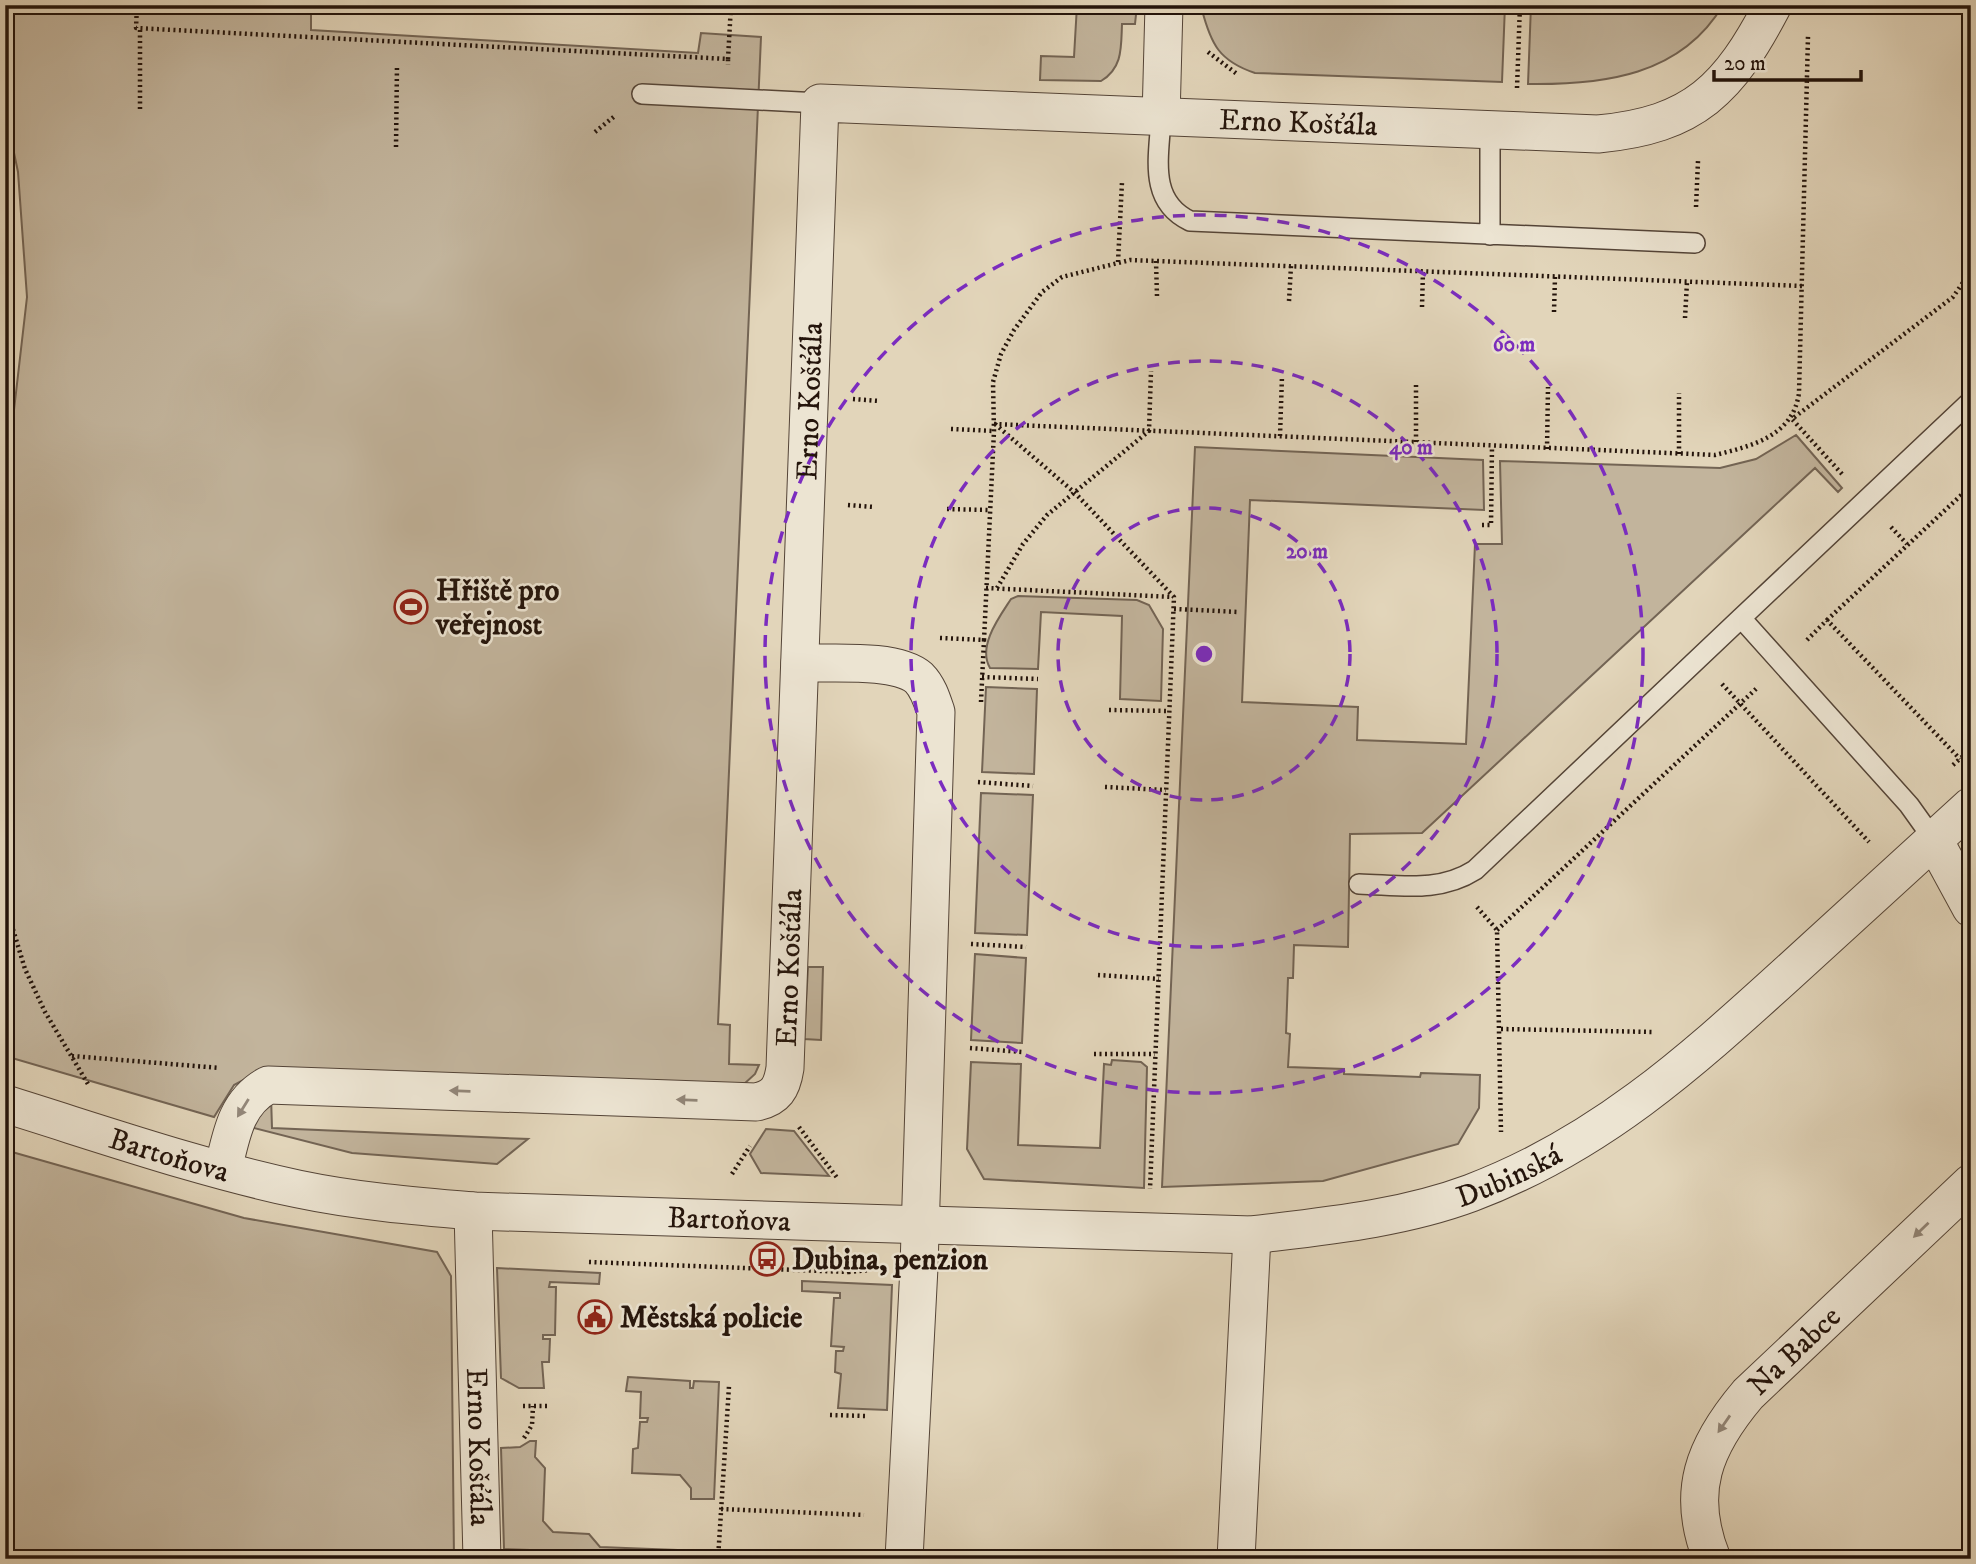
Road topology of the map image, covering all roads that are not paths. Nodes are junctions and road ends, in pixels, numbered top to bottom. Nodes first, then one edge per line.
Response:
1 (1164, 5) edge
2 (1773, 5) edge
3 (642, 94) dead end
4 (820, 103) junction
5 (1161, 118) junction
6 (1490, 130) junction
7 (1490, 235) junction
8 (1695, 243) dead end
9 (1971, 401) edge
10 (1741, 618) junction
11 (800, 663) junction
12 (1971, 806) edge
13 (1934, 840) junction
14 (1359, 884) dead end
15 (1971, 908) edge
16 (5, 1104) edge
17 (223, 1170) junction
18 (1971, 1183) edge
19 (473, 1211) junction
20 (920, 1224) junction
21 (1252, 1235) junction
22 (482, 1559) edge
23 (904, 1559) edge
24 (1236, 1559) edge
25 (1712, 1559) edge

1 - 5 street
2 - 6 street, Erno Košťála
3 - 4 lane
4 - 5 street, Erno Košťála
4 - 11 street, Erno Košťála
5 - 6 street, Erno Košťála
5 - 7 lane
6 - 7 lane
7 - 8 lane
9 - 10 lane
10 - 13 lane
10 - 14 lane
11 -> 17 street, Erno Košťála
11 - 20 street
12 - 13 street, Dubinská
13 - 15 street
13 - 21 street, Dubinská
16 - 17 street, Bartoňova
17 - 19 street, Bartoňova
18 -> 25 street, Na Babce
19 - 20 street, Bartoňova
19 - 22 street, Erno Košťála
20 - 21 street, Dubinská
20 - 23 street
21 - 24 street

